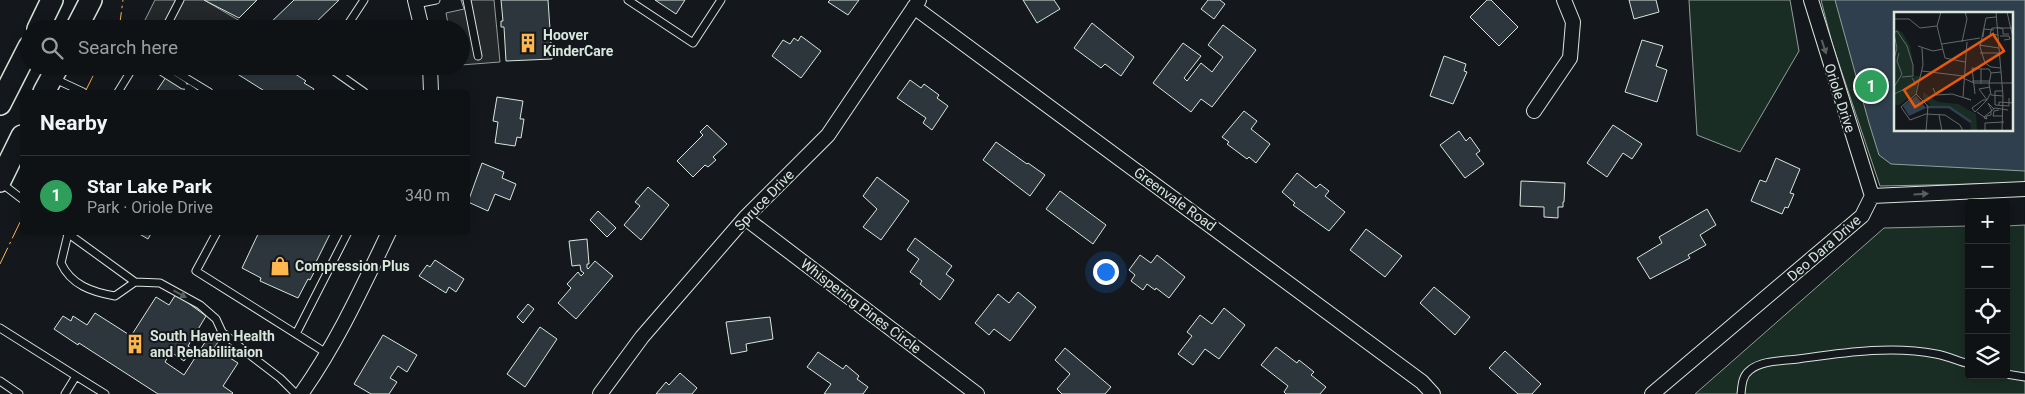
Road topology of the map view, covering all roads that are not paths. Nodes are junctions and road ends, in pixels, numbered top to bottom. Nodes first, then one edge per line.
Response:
1 (52, 0) edge
2 (91, 0) edge
3 (180, 0) edge
4 (364, 0) edge
5 (436, 0) edge
6 (467, 0) edge
7 (628, 0) edge
8 (721, 0) edge
9 (1564, 0) edge
10 (1811, 0) edge
11 (416, 2) edge
12 (917, 3) edge
13 (42, 20) edge
14 (86, 20) edge
15 (169, 20) edge
16 (351, 20) edge
17 (420, 20) edge
18 (478, 56) dead end
19 (20, 65) edge
20 (128, 75) edge
21 (167, 75) edge
22 (181, 75) edge
23 (340, 75) edge
24 (430, 75) edge
25 (51, 79) edge
26 (188, 89) edge
27 (78, 90) edge
28 (119, 90) edge
29 (206, 90) edge
30 (361, 90) edge
31 (431, 90) edge
32 (0, 104) edge
33 (1534, 111) dead end
34 (20, 140) edge
35 (0, 182) edge
36 (2025, 189) edge
37 (1872, 196) junction
38 (20, 197) edge
39 (745, 218) junction
40 (67, 235) edge
41 (70, 235) edge
42 (215, 235) edge
43 (346, 235) edge
44 (388, 235) edge
45 (135, 282) junction
46 (0, 328) edge
47 (296, 334) junction
48 (328, 354) junction
49 (1965, 363) edge
50 (2010, 375) edge
51 (76, 376) junction
52 (2025, 377) edge
53 (0, 381) edge
54 (19, 394) edge
55 (65, 394) edge
56 (104, 394) edge
57 (296, 394) edge
58 (301, 394) edge
59 (600, 394) edge
60 (977, 394) edge
61 (1433, 394) edge
62 (1652, 394) edge
63 (1742, 394) edge

1 - 13 main road
2 - 14 main road
3 - 15 lane
4 - 16 lane
5 - 11 lane
6 - 18 lane
7 - 8 lane
9 - 33 street
10 -> 37 street, Oriole Drive
11 - 17 street
12 - 39 street, Spruce Drive
12 - 61 street, Greenvale Road
19 - 32 main road
20 - 28 lane
21 - 26 lane
22 - 29 lane
23 - 30 lane
24 - 31 street
25 - 27 lane
34 - 35 main road
35 - 38 lane
37 -> 36 street
37 - 62 street, Deo Dara Drive
39 - 59 street, Spruce Drive
39 - 60 street, Whispering Pines Circle
40 - 45 lane
41 - 45 lane
42 - 47 lane
43 - 47 lane
44 - 48 street
45 -> 57 lane
46 - 51 lane
47 - 48 lane
48 - 58 street
49 - 63 lane
50 - 52 lane
51 - 55 lane
51 - 56 lane
53 - 54 lane

